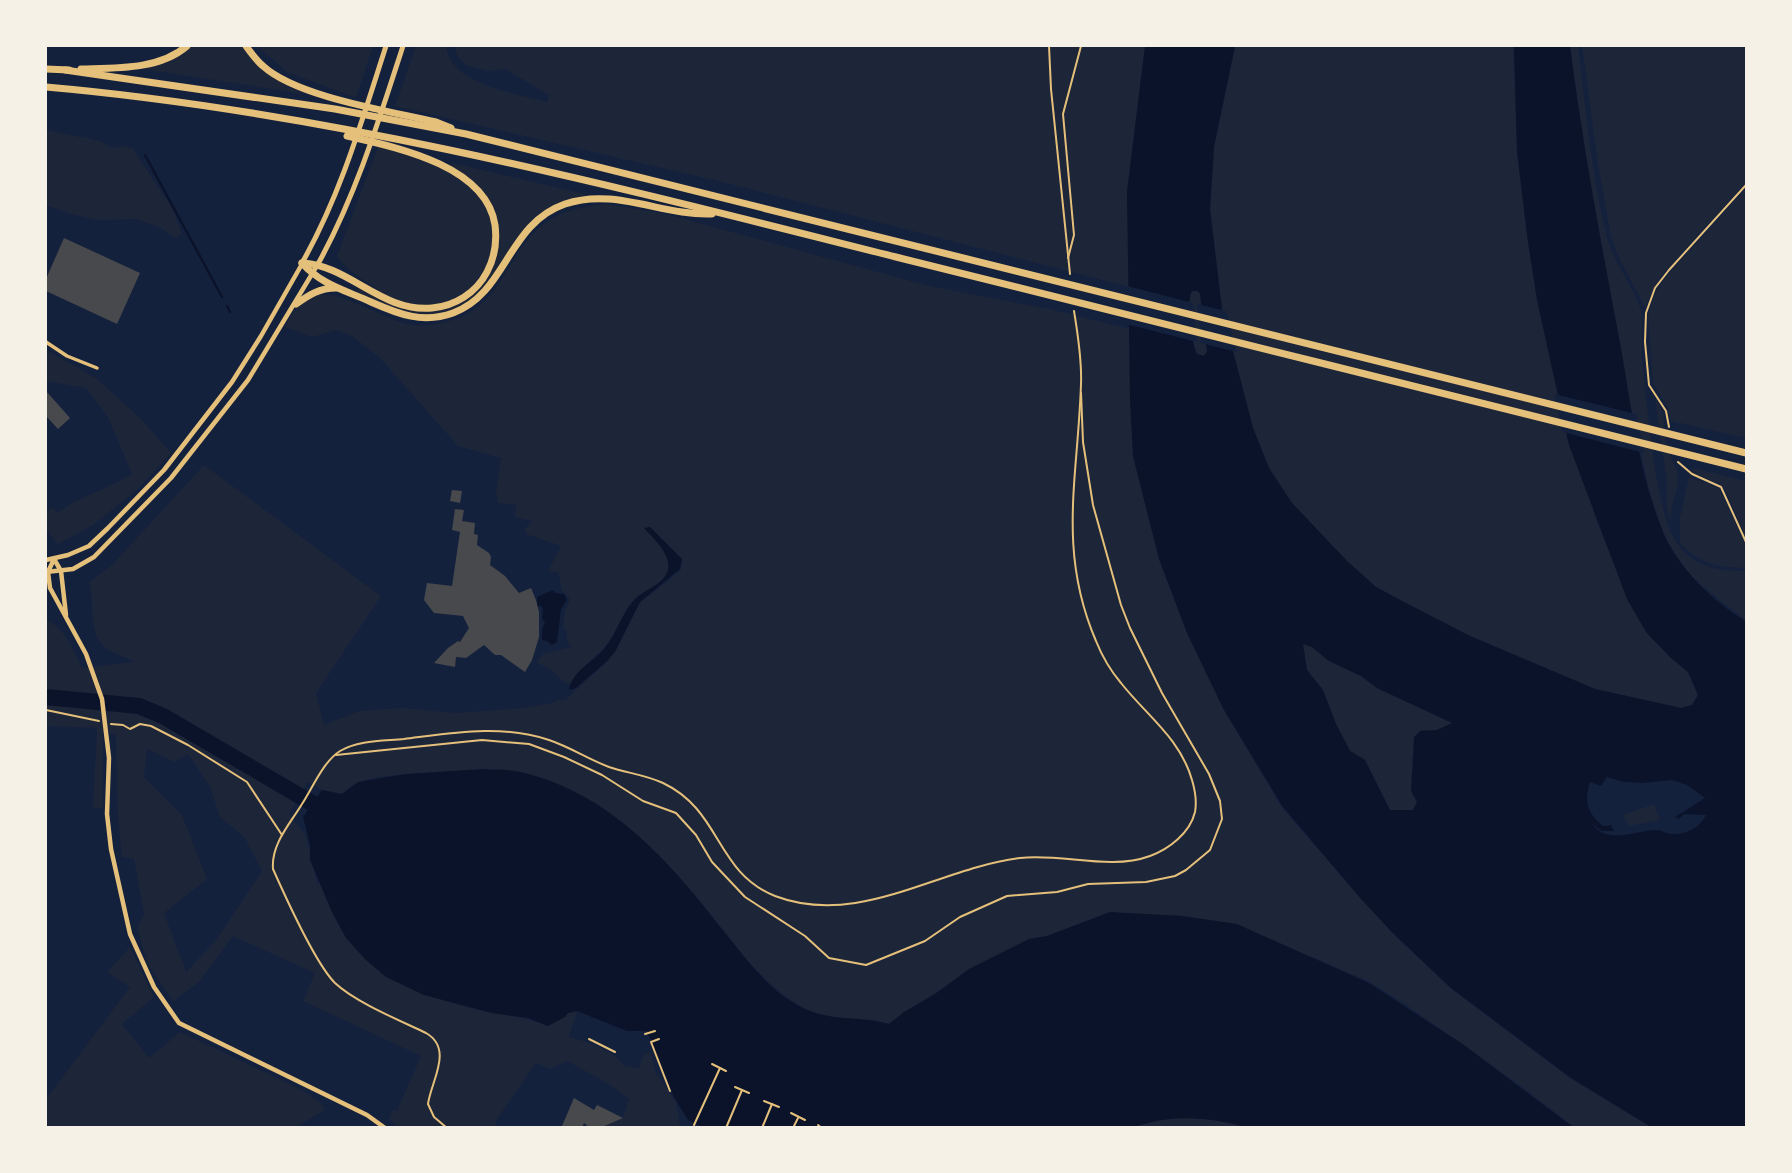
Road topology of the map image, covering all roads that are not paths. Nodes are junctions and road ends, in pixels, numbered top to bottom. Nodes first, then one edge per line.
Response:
1 (187, 46) edge
2 (246, 46) edge
3 (386, 46) edge
4 (403, 46) edge
5 (46, 69) edge
6 (65, 70) junction
7 (46, 87) edge
8 (299, 121) junction
9 (466, 134) junction
10 (721, 214) junction
11 (302, 263) junction
12 (318, 264) junction
13 (312, 275) junction
14 (338, 288) junction
15 (296, 304) junction
16 (46, 342) edge
17 (97, 368) dead end
18 (1746, 453) edge
19 (1746, 469) edge
20 (46, 559) edge
21 (54, 559) junction
22 (61, 571) junction
23 (47, 572) edge
24 (67, 617) junction
25 (589, 1039) dead end
26 (615, 1052) dead end
27 (385, 1128) edge

1 - 6 highway
2 - 9 highway
3 - 11 main road
4 - 12 main road
5 - 6 highway
6 - 9 highway
7 - 8 highway
8 - 10 highway
8 - 12 highway
9 - 18 highway
10 - 14 highway
10 - 19 highway
11 - 12 highway
11 - 13 highway
11 - 21 street
12 - 13 street
13 - 14 highway
13 - 15 street
14 - 15 highway
15 - 22 street
16 - 17 street
20 - 21 street
21 - 22 street
21 - 23 street
22 - 23 street
22 - 24 street
23 - 24 street
24 - 27 street
25 - 26 lane

